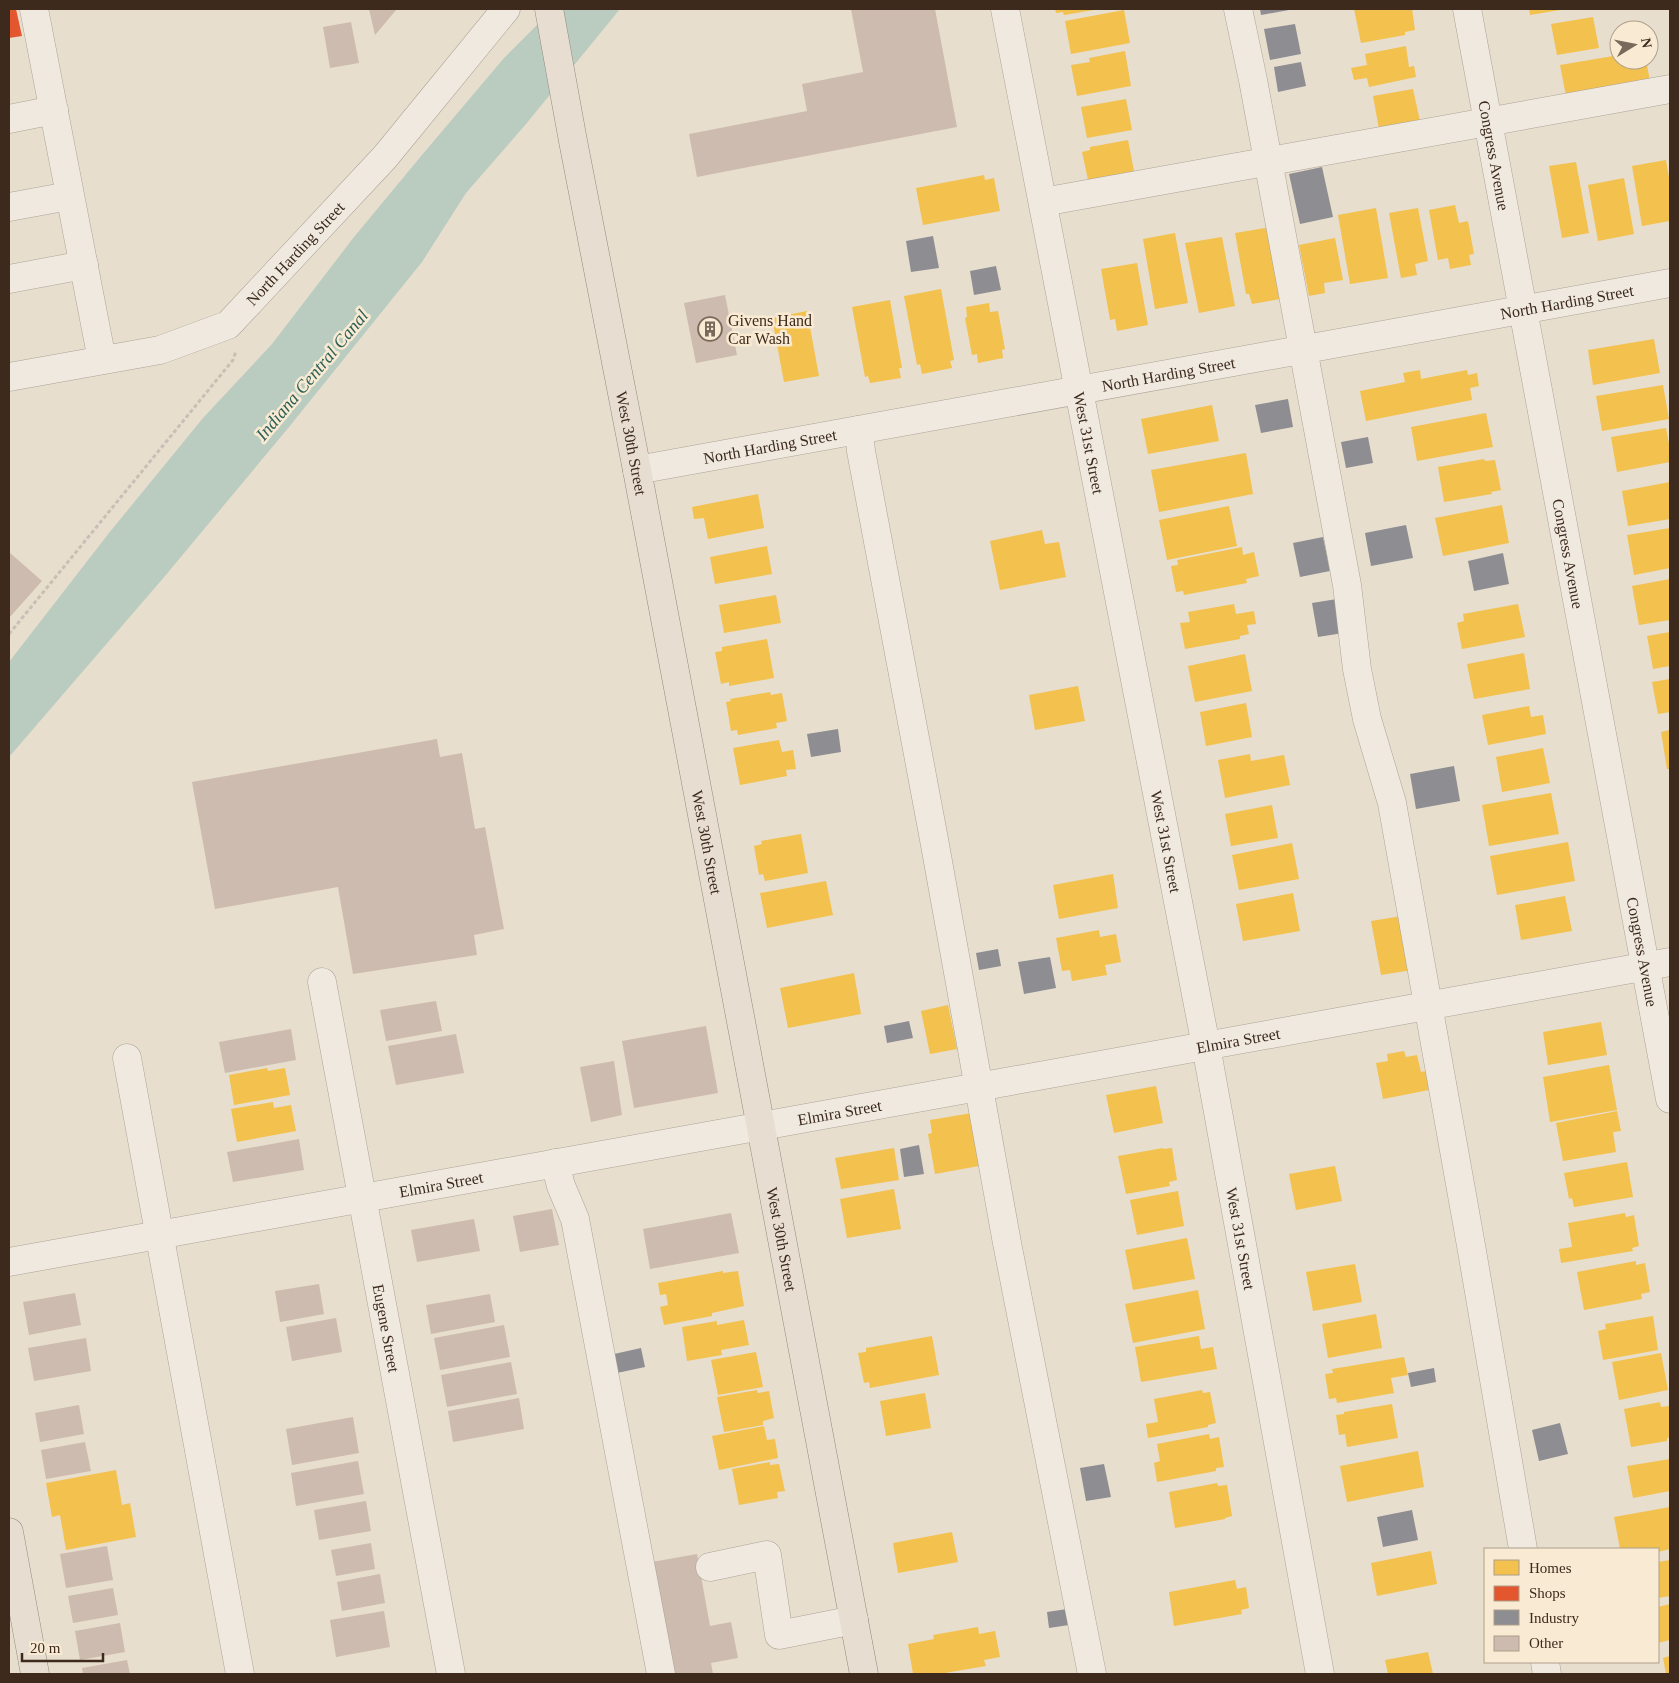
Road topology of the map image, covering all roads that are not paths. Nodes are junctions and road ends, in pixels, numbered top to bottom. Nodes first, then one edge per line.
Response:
1 (34, 9) edge
2 (506, 9) edge
3 (549, 9) edge
4 (1005, 9) edge
5 (1238, 9) edge
6 (1467, 9) edge
7 (1670, 89) edge
8 (54, 110) junction
9 (9, 119) edge
10 (1488, 122) junction
11 (1268, 162) junction
12 (70, 196) junction
13 (1043, 202) junction
14 (9, 207) edge
15 (84, 266) junction
16 (9, 279) edge
17 (1670, 283) edge
18 (1523, 309) junction
19 (1302, 349) junction
20 (102, 360) junction
21 (9, 377) edge
22 (1079, 390) junction
23 (859, 430) junction
24 (637, 470) junction
25 (1658, 964) edge
26 (322, 982) dead end
27 (1428, 1005) junction
28 (1206, 1046) junction
29 (128, 1058) dead end
30 (979, 1087) junction
31 (1670, 1099) edge
32 (761, 1126) junction
33 (555, 1163) junction
34 (362, 1198) junction
35 (160, 1235) junction
36 (9, 1262) edge
37 (9, 1532) edge
38 (1523, 1548) edge
39 (710, 1567) dead end
40 (854, 1620) junction
41 (35, 1674) edge
42 (240, 1674) edge
43 (451, 1674) edge
44 (661, 1674) edge
45 (864, 1674) edge
46 (1092, 1674) edge
47 (1320, 1674) edge

1 - 8 street
2 - 20 street, North Harding Street
3 - 24 main road, West 30th Street
4 - 13 street, West 31st Street
5 - 11 street
6 - 10 street, Congress Avenue
7 - 10 street
8 - 9 street
8 - 12 street
10 - 11 street
10 - 18 street, Congress Avenue
11 - 13 street
11 - 19 street
12 - 14 street
12 - 15 street
13 - 22 street, West 31st Street
15 - 16 street
15 - 20 street
17 - 18 street, North Harding Street
18 - 19 street, North Harding Street
18 - 25 street, Congress Avenue
19 - 22 street, North Harding Street
19 - 27 street
20 - 21 street, North Harding Street
22 - 23 street, North Harding Street
22 - 28 street, West 31st Street
23 - 24 street, North Harding Street
23 - 30 street
24 - 32 main road, West 30th Street
25 - 27 street, Elmira Street
25 - 31 street, Congress Avenue
26 - 34 street, Eugene Street
27 - 28 street, Elmira Street
27 - 38 street
28 - 30 street, Elmira Street
28 - 47 street, West 31st Street
29 - 35 street
30 - 32 street, Elmira Street
30 - 46 street
32 - 33 street, Elmira Street
32 - 40 main road, West 30th Street
33 - 34 street, Elmira Street
33 - 44 street
34 - 35 street, Elmira Street
34 - 43 street, Eugene Street
35 - 36 street, Elmira Street
35 - 42 street
37 - 41 main road
39 - 40 street
40 - 45 main road, West 30th Street

